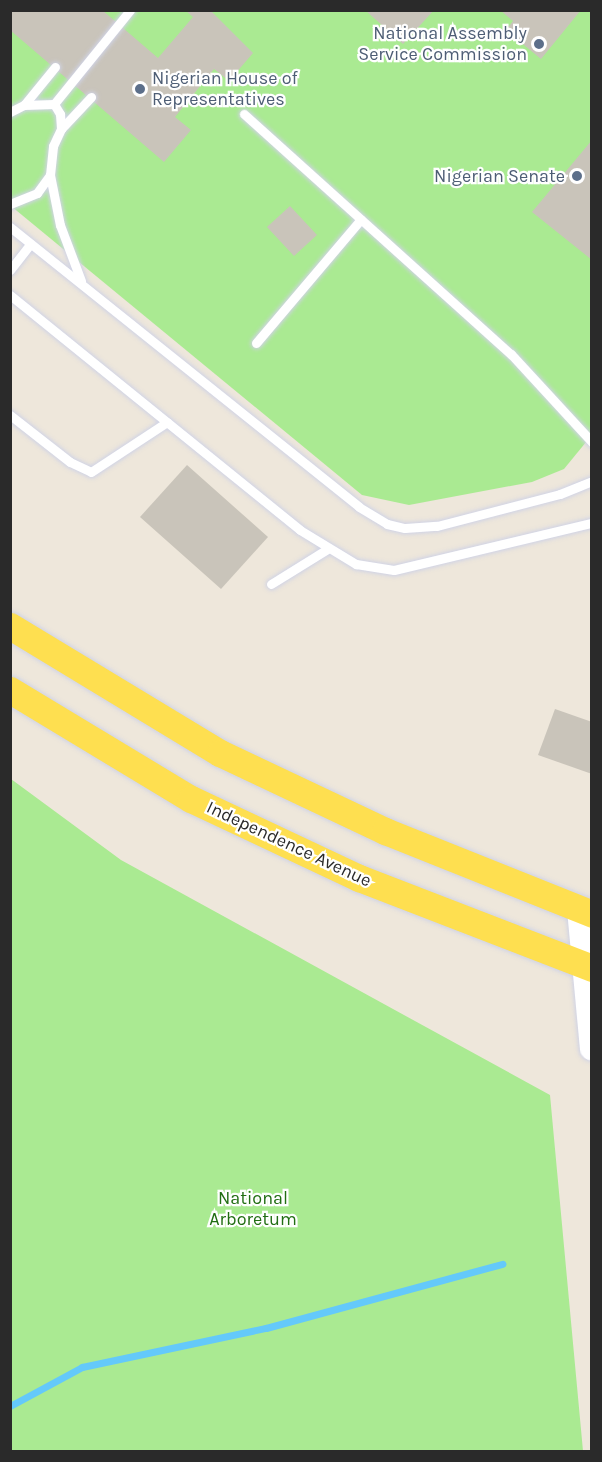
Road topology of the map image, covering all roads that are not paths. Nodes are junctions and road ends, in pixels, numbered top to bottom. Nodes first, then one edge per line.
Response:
1 (130, 10) edge
2 (55, 67) dead end
3 (91, 97) dead end
4 (54, 104) junction
5 (24, 105) junction
6 (10, 112) edge
7 (244, 114) dead end
8 (61, 129) junction
9 (50, 175) junction
10 (10, 204) edge
11 (361, 219) junction
12 (10, 227) edge
13 (30, 244) junction
14 (10, 270) edge
15 (82, 283) junction
16 (10, 295) edge
17 (256, 343) dead end
18 (10, 416) edge
19 (167, 422) junction
20 (591, 442) edge
21 (591, 481) edge
22 (591, 523) edge
23 (329, 548) junction
24 (271, 584) dead end
25 (10, 626) edge
26 (10, 690) edge
27 (585, 911) edge
28 (588, 967) edge
29 (591, 1048) edge

1 - 4 lane
2 - 5 lane
3 - 8 lane
4 - 5 lane
4 - 8 lane
5 - 6 lane
7 - 11 lane
8 - 9 lane
9 - 10 lane
9 - 15 lane
11 - 17 lane
11 - 20 lane
12 - 13 lane
13 - 14 lane
13 - 15 lane
15 - 21 lane
16 - 19 lane
18 - 19 lane
19 - 23 lane
22 - 23 lane
23 - 24 lane
25 - 27 main road
26 - 28 main road, Independence Avenue
27 - 28 main road
28 - 29 main road

